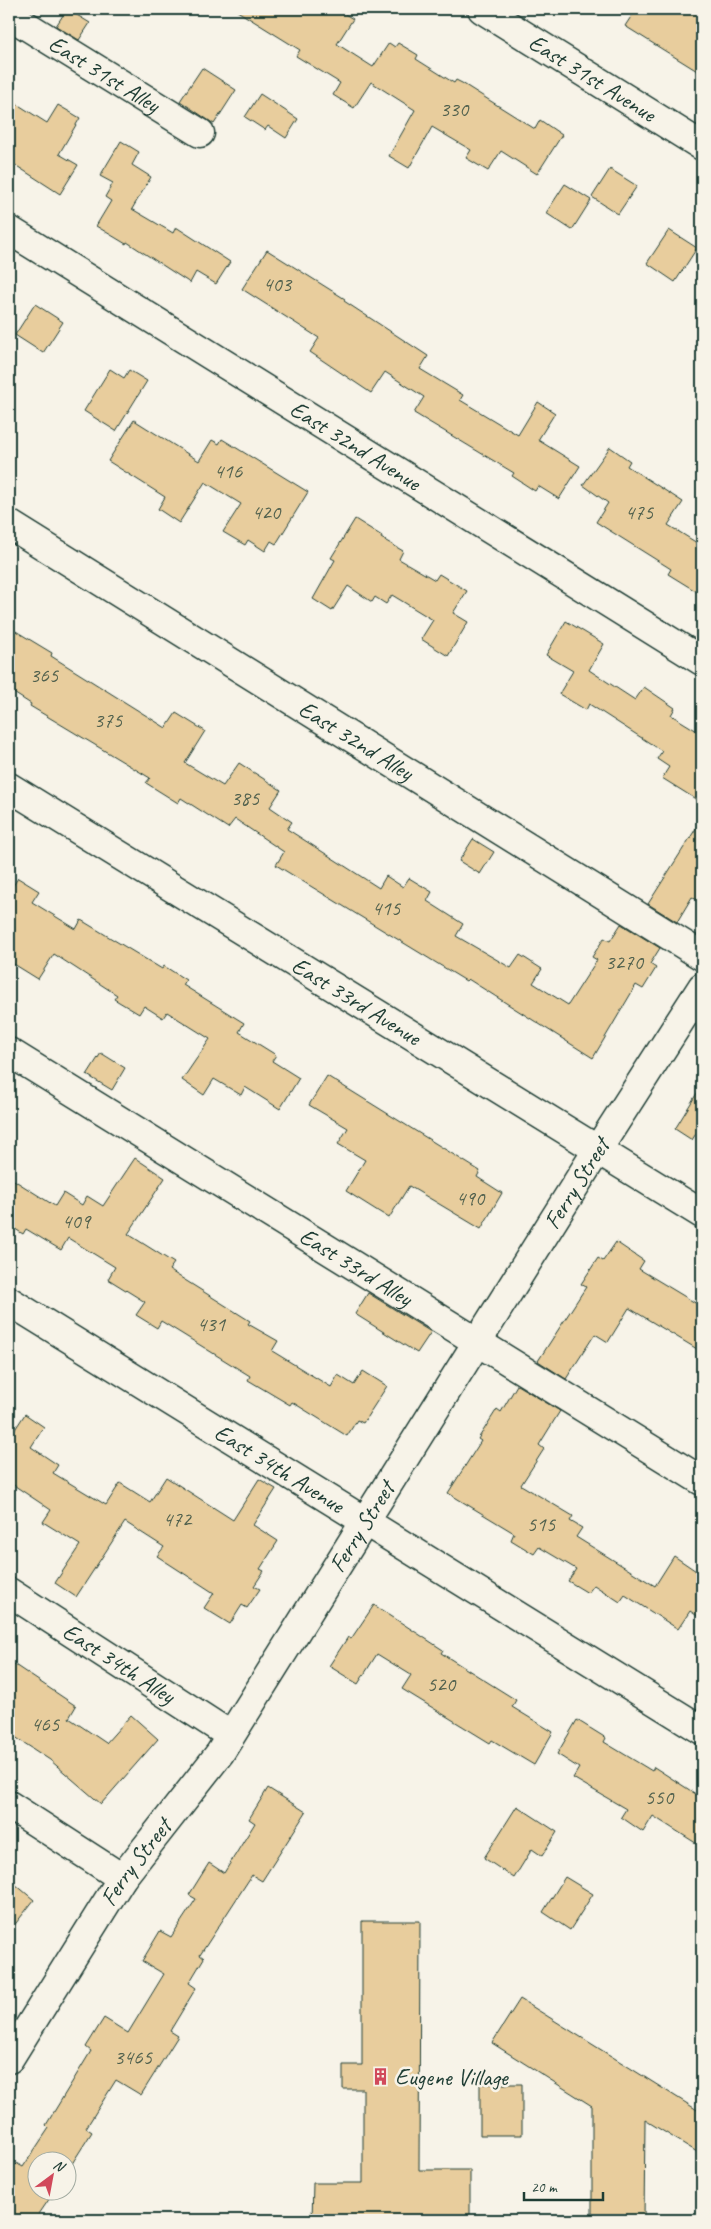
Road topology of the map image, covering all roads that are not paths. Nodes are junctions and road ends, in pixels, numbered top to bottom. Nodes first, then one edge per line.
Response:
1 (482, 9) edge
2 (9, 15) edge
3 (200, 133) dead end
4 (702, 146) edge
5 (9, 230) edge
6 (9, 524) edge
7 (702, 661) edge
8 (9, 787) edge
9 (702, 956) edge
10 (702, 987) edge
11 (9, 1052) edge
12 (598, 1149) junction
13 (702, 1214) edge
14 (9, 1301) edge
15 (477, 1342) junction
16 (702, 1481) edge
17 (364, 1521) junction
18 (9, 1592) edge
19 (702, 1730) edge
20 (230, 1735) junction
21 (9, 1804) edge
22 (122, 1878) junction
23 (9, 2059) edge

1 - 4 street, East 31st Avenue
2 - 3 street, East 31st Alley
5 - 7 street, East 32nd Avenue
6 - 9 street, East 32nd Alley
8 - 12 street, East 33rd Avenue
10 - 12 street, Ferry Street
11 - 15 street, East 33rd Alley
12 - 13 street, East 33rd Avenue
12 - 15 street, Ferry Street
14 - 17 street, East 34th Avenue
15 - 16 street, East 33rd Alley
15 - 17 street, Ferry Street
17 - 19 street, East 34th Avenue
17 - 20 street, Ferry Street
18 - 20 street, East 34th Alley
20 - 22 street, Ferry Street
21 - 22 street
22 - 23 street, Ferry Street

